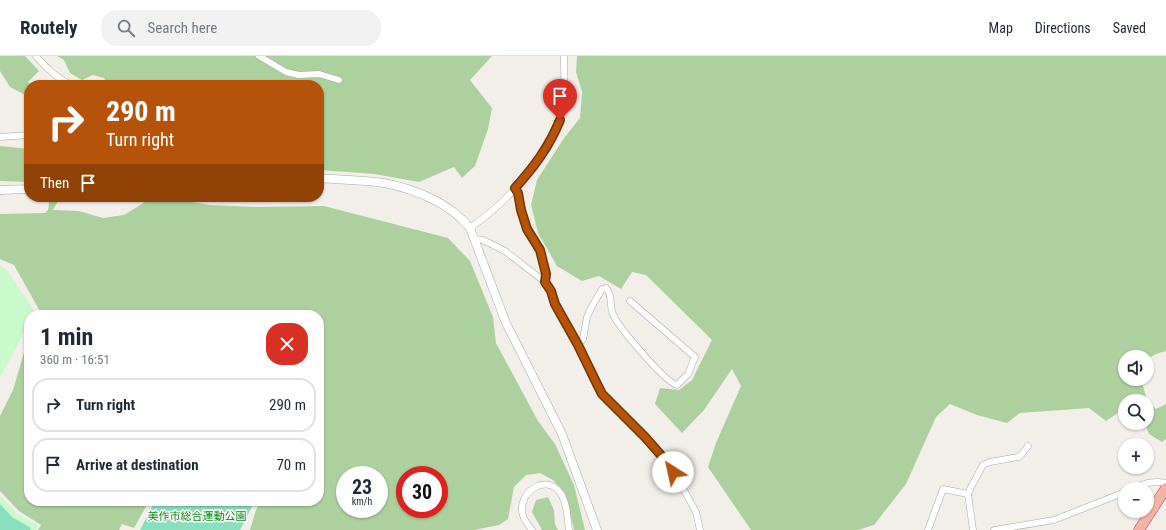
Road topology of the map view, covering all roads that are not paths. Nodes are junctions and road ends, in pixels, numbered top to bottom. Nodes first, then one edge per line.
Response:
1 (36, 56) edge
2 (259, 56) edge
3 (564, 56) edge
4 (61, 80) edge
5 (339, 80) dead end
6 (24, 135) edge
7 (0, 137) edge
8 (324, 178) edge
9 (515, 188) junction
10 (24, 189) edge
11 (0, 190) edge
12 (470, 228) junction
13 (474, 239) junction
14 (545, 282) junction
15 (630, 302) dead end
16 (578, 345) junction
17 (1028, 446) dead end
18 (1148, 482) edge
19 (1166, 483) edge
20 (1166, 488) edge
21 (968, 494) junction
22 (1118, 495) edge
23 (532, 530) edge
24 (569, 530) edge
25 (597, 530) edge
26 (700, 530) edge
27 (928, 530) edge
28 (973, 530) edge
29 (994, 530) edge
30 (1139, 530) edge

1 - 4 street
2 - 5 street
3 - 9 street
6 - 7 street
8 - 12 street
9 - 12 street
9 - 14 street
10 - 11 street
12 - 13 street
13 - 14 street
13 - 25 street
14 - 16 street
15 - 16 street
16 - 26 street
17 - 21 street
18 - 19 street
20 - 30 highway
21 - 27 street
21 - 28 street
22 - 29 street
23 - 24 street

